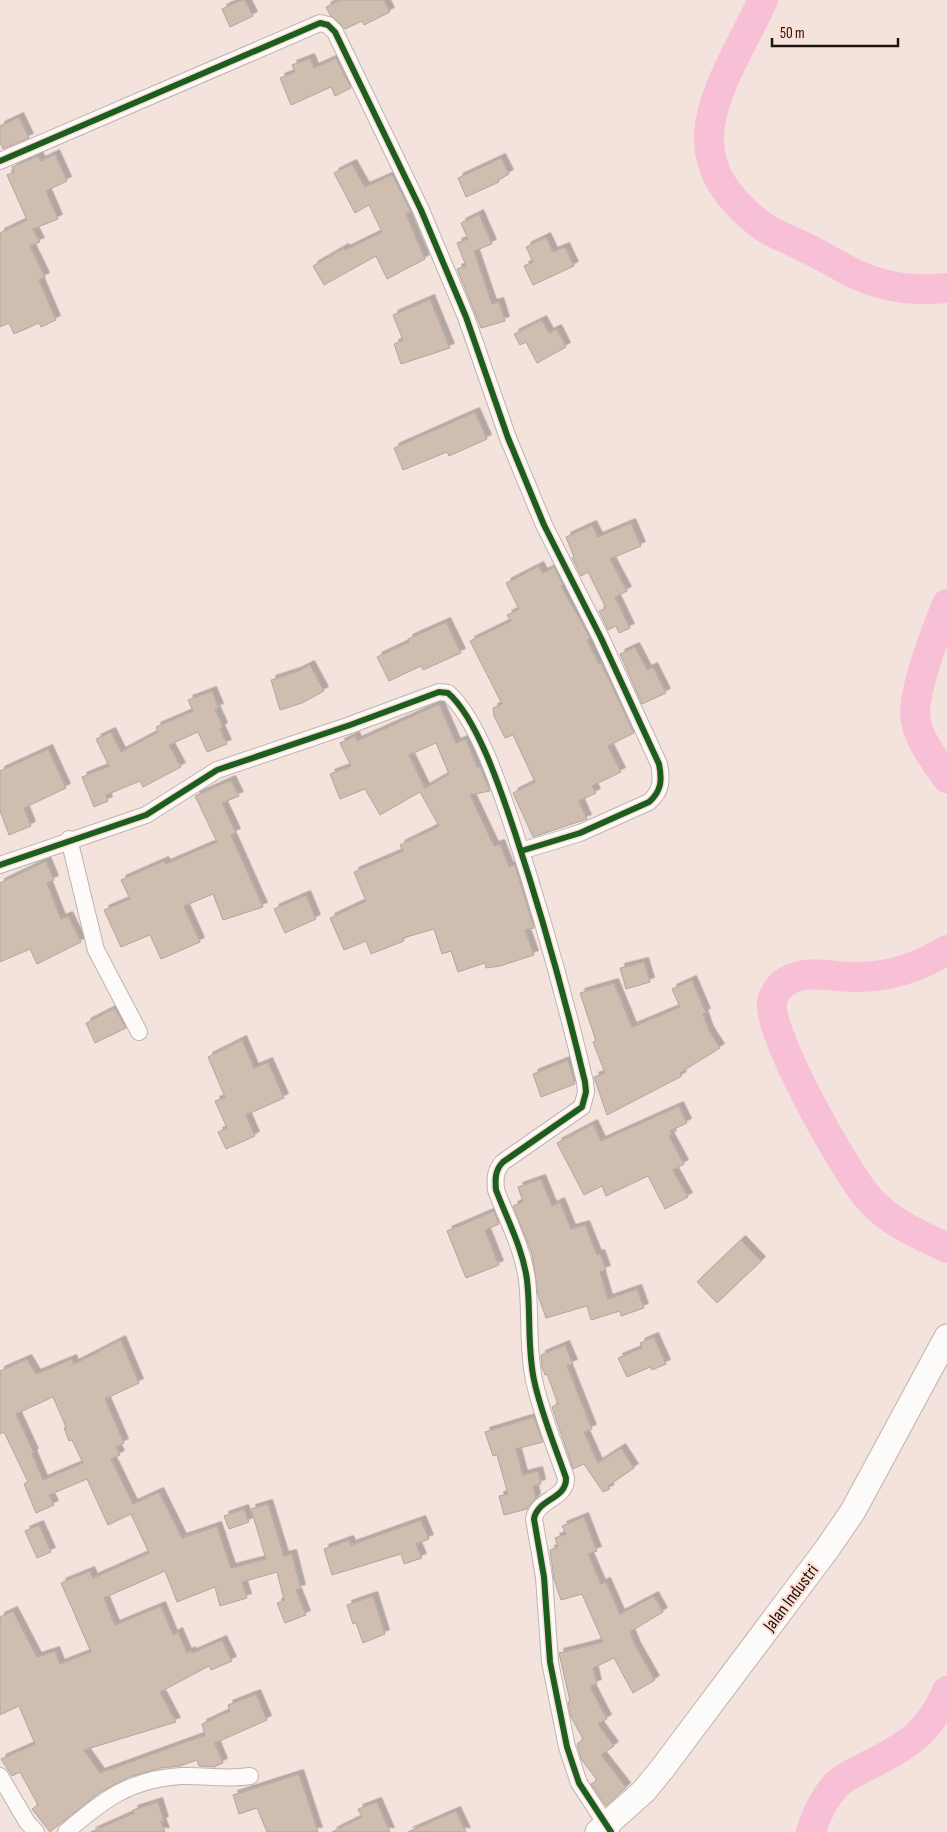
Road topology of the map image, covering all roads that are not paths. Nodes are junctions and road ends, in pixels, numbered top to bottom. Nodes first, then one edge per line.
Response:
1 (0, 161) edge
2 (69, 840) junction
3 (521, 851) junction
4 (0, 865) edge
5 (139, 1032) dead end
6 (947, 1338) edge
7 (0, 1776) edge
8 (250, 1776) dead end
9 (605, 1830) edge
10 (36, 1832) edge
11 (66, 1832) edge

1 - 3 street
2 - 3 street
2 - 4 street
2 - 5 street
3 - 9 street
6 - 9 main road, Jalan Industri
7 - 10 street
8 - 11 street

